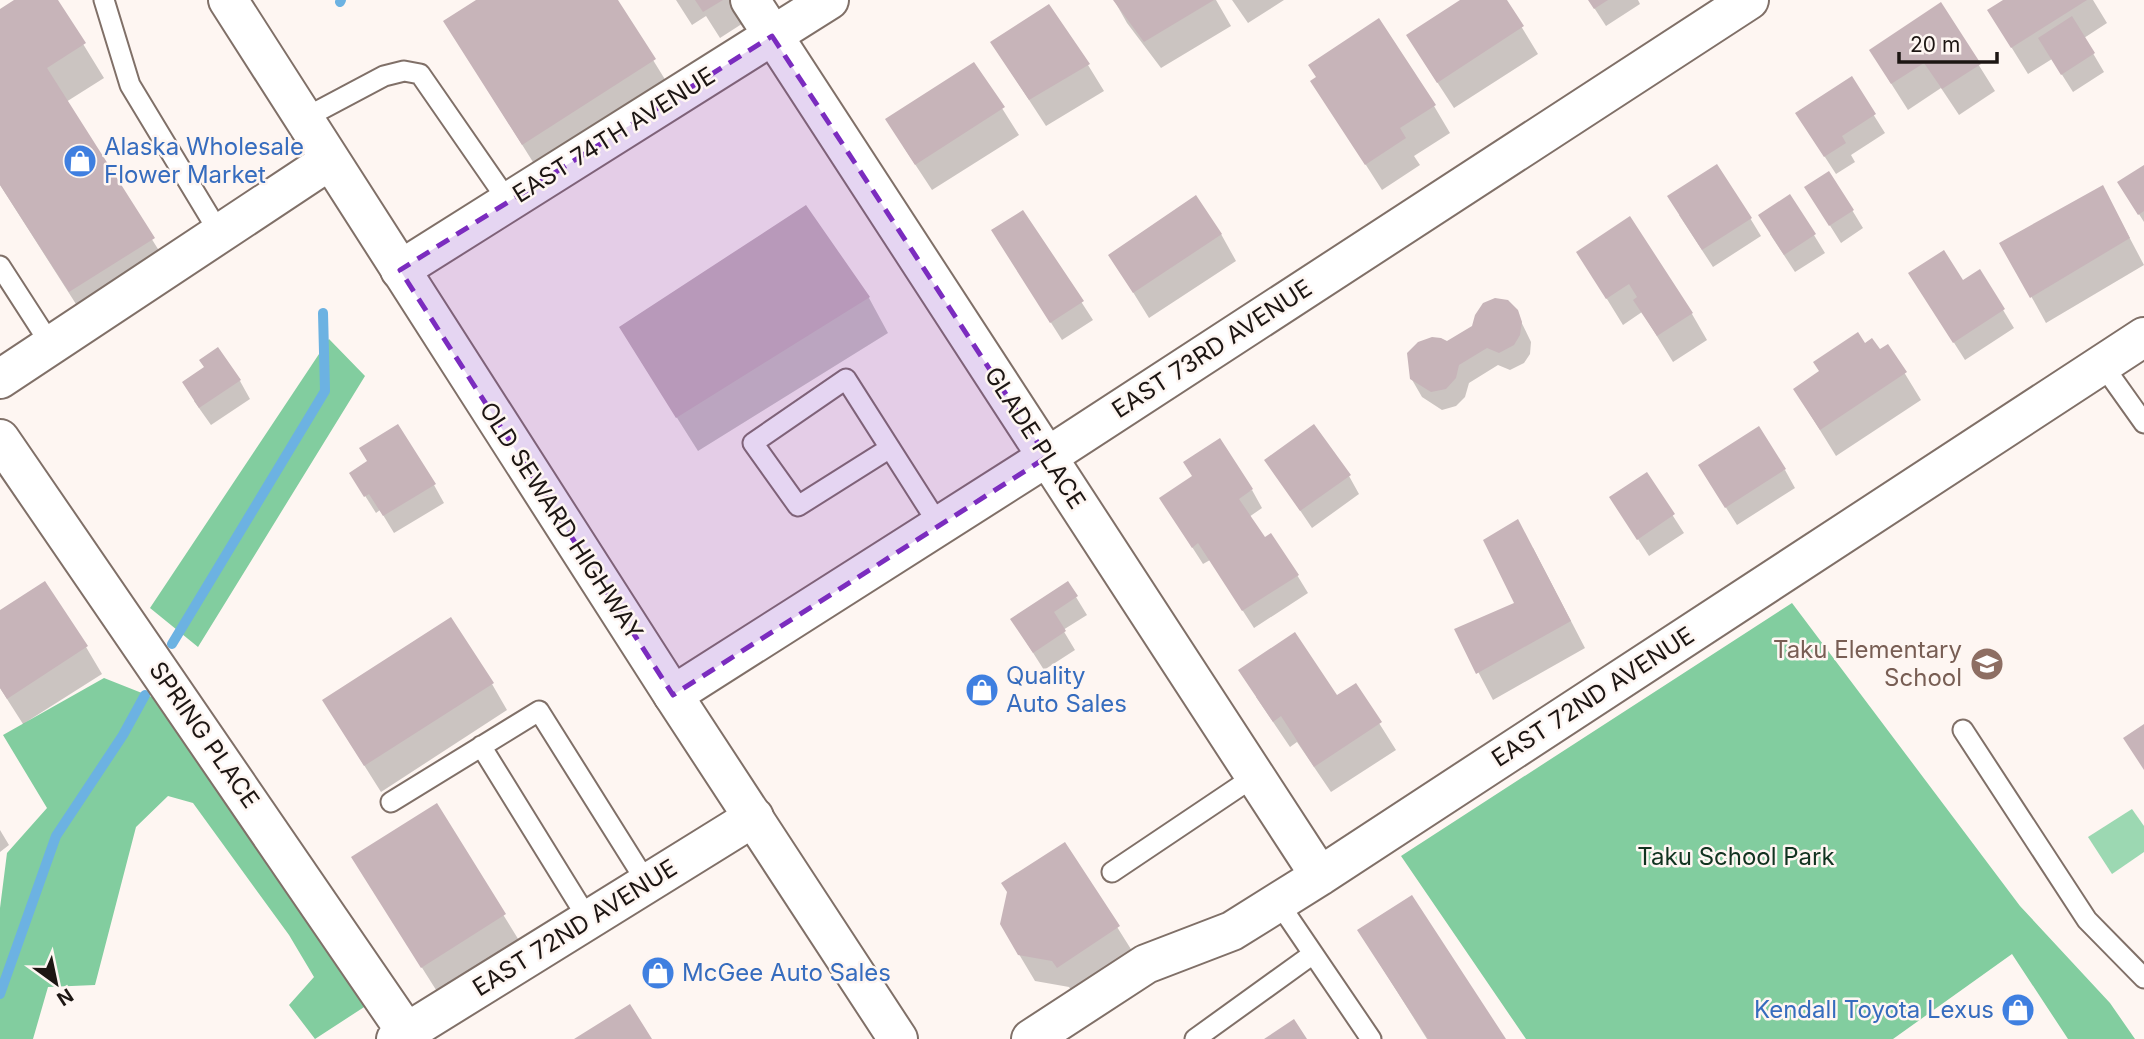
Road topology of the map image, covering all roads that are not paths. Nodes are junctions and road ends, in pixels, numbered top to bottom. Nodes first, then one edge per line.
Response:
1 (104, 0) edge
2 (228, 0) edge
3 (750, 0) edge
4 (829, 0) edge
5 (1749, 0) edge
6 (772, 36) junction
7 (303, 119) junction
8 (329, 161) junction
9 (508, 201) junction
10 (220, 234) junction
11 (0, 266) edge
12 (400, 270) junction
13 (2144, 337) edge
14 (51, 345) junction
15 (2102, 364) junction
16 (0, 379) edge
17 (2144, 423) edge
18 (0, 439) edge
19 (890, 448) junction
20 (1047, 457) junction
21 (939, 525) junction
22 (673, 695) junction
23 (1964, 730) dead end
24 (481, 746) junction
25 (1255, 776) junction
26 (391, 802) dead end
27 (754, 817) junction
28 (1112, 872) dead end
29 (1320, 876) junction
30 (647, 883) junction
31 (1278, 902) junction
32 (588, 919) junction
33 (1313, 954) junction
34 (2144, 978) edge
35 (405, 1037) edge
36 (898, 1039) edge
37 (1031, 1039) edge
38 (1195, 1039) edge
39 (1371, 1039) edge

1 - 10 lane
2 - 7 street, OLD SEWARD HIGHWAY
3 - 6 street, GLADE PLACE
4 - 6 street, EAST 74TH AVENUE
5 - 20 street, EAST 73RD AVENUE
6 - 9 street, EAST 74TH AVENUE
6 - 20 street, GLADE PLACE
7 - 8 street, OLD SEWARD HIGHWAY
7 - 9 lane
8 - 10 street
8 - 12 street, OLD SEWARD HIGHWAY
9 - 12 street, EAST 74TH AVENUE
10 - 14 street
11 - 14 lane
12 - 22 street, OLD SEWARD HIGHWAY
13 - 15 street, EAST 72ND AVENUE
14 - 16 street
15 - 17 lane
15 - 29 street, EAST 72ND AVENUE
18 - 35 street, SPRING PLACE
19 - 19 lane
19 - 21 lane
20 - 21 street, EAST 73RD AVENUE
20 - 25 street, GLADE PLACE
21 - 22 street, EAST 73RD AVENUE
22 - 27 street, OLD SEWARD HIGHWAY
23 - 34 lane
24 - 26 lane
24 - 30 lane
24 - 32 lane
25 - 28 lane
25 - 29 street, GLADE PLACE
27 - 30 street, EAST 72ND AVENUE
27 - 36 street, OLD SEWARD HIGHWAY
29 - 31 street, EAST 72ND AVENUE
30 - 32 street, EAST 72ND AVENUE
31 - 33 lane
31 - 37 street, EAST 72ND AVENUE
32 - 35 street, EAST 72ND AVENUE
33 - 38 lane
33 - 39 lane

